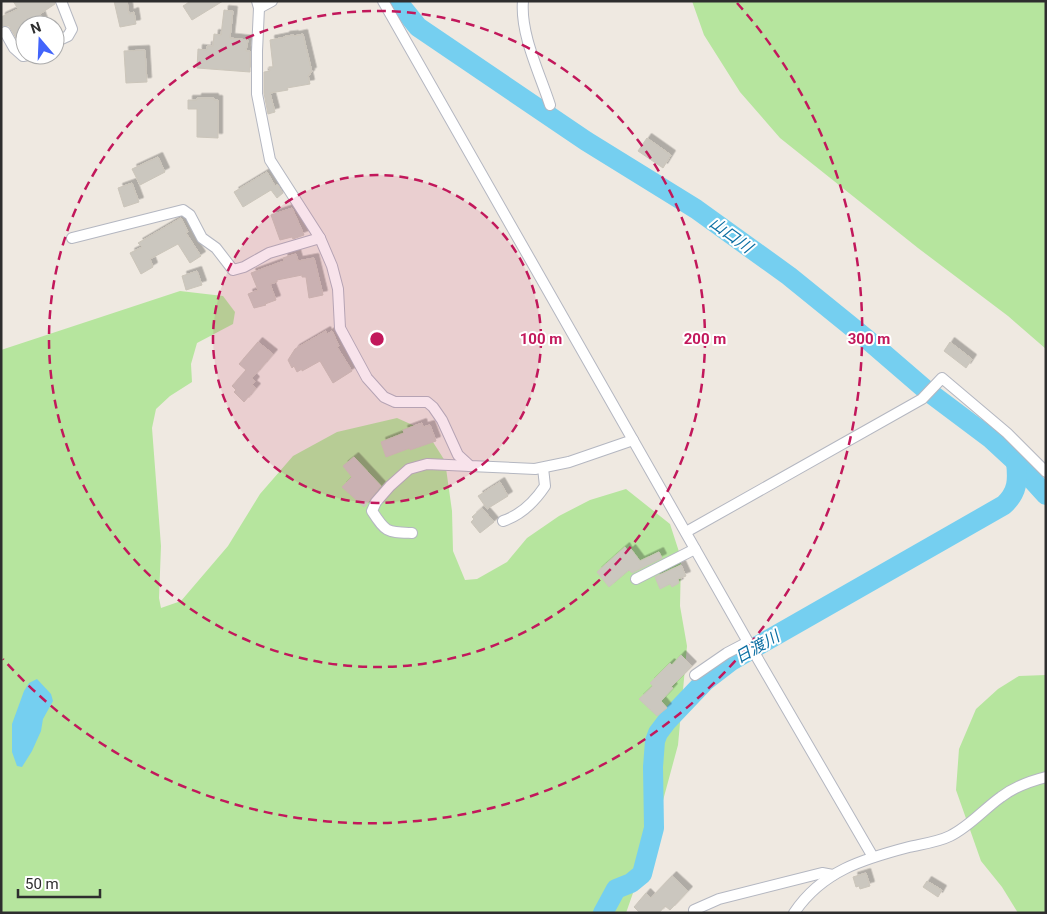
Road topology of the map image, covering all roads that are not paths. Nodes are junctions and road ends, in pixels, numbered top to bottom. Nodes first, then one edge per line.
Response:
1 (61, 1) edge
2 (272, 1) edge
3 (383, 1) edge
4 (523, 1) edge
5 (258, 5) edge
6 (5, 32) dead end
7 (65, 37) edge
8 (15, 49) edge
9 (550, 105) dead end
10 (72, 238) dead end
11 (320, 238) junction
12 (633, 440) junction
13 (470, 466) junction
14 (542, 468) junction
15 (1046, 472) edge
16 (503, 521) dead end
17 (412, 532) dead end
18 (686, 532) junction
19 (695, 549) junction
20 (636, 579) dead end
21 (751, 647) junction
22 (695, 675) dead end
23 (1046, 776) edge
24 (873, 857) junction
25 (832, 874) junction
26 (694, 910) dead end
27 (794, 913) edge

1 - 7 street
2 - 5 street
3 - 12 street
4 - 9 street
5 - 11 street
6 - 8 street
10 - 11 street
11 - 13 street
12 - 14 street
12 - 18 street
13 - 14 street
13 - 17 street
14 - 16 street
15 - 18 street
18 - 19 street
19 - 20 street
19 - 21 street
21 - 22 street
21 - 24 street
23 - 24 street
24 - 25 street
25 - 26 street
25 - 27 street

